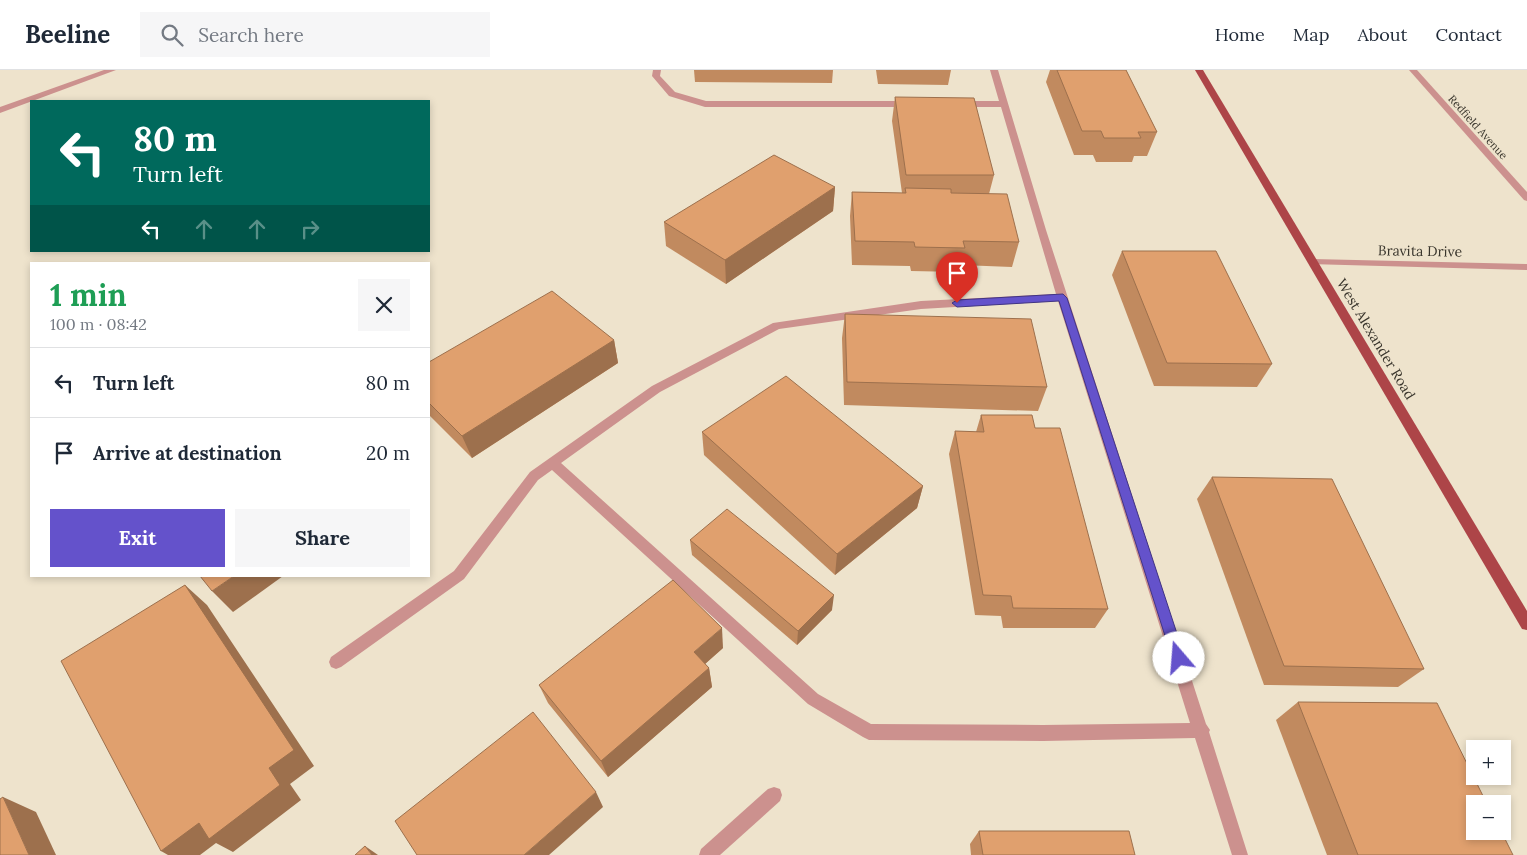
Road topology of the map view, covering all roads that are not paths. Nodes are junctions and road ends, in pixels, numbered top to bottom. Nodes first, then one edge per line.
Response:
1 (112, 70) edge
2 (657, 70) edge
3 (994, 70) edge
4 (1199, 70) edge
5 (1413, 70) edge
6 (915, 104) edge
7 (955, 104) edge
8 (1004, 104) junction
9 (0, 110) edge
10 (1527, 198) edge
11 (1313, 262) junction
12 (1527, 267) edge
13 (1063, 298) junction
14 (552, 463) junction
15 (1527, 624) edge
16 (336, 662) dead end
17 (1202, 730) junction
18 (774, 795) dead end
19 (707, 855) edge
20 (1240, 855) edge

1 - 9 street
2 - 6 street
3 - 8 street
4 - 11 main road, West Alexander Road
5 - 10 street, Redfield Avenue
7 - 8 street
8 - 13 street
11 - 12 street, Bravita Drive
11 - 15 main road, West Alexander Road
13 - 14 street
13 - 17 street
14 - 16 street
14 - 17 street
17 - 20 street
18 - 19 street

